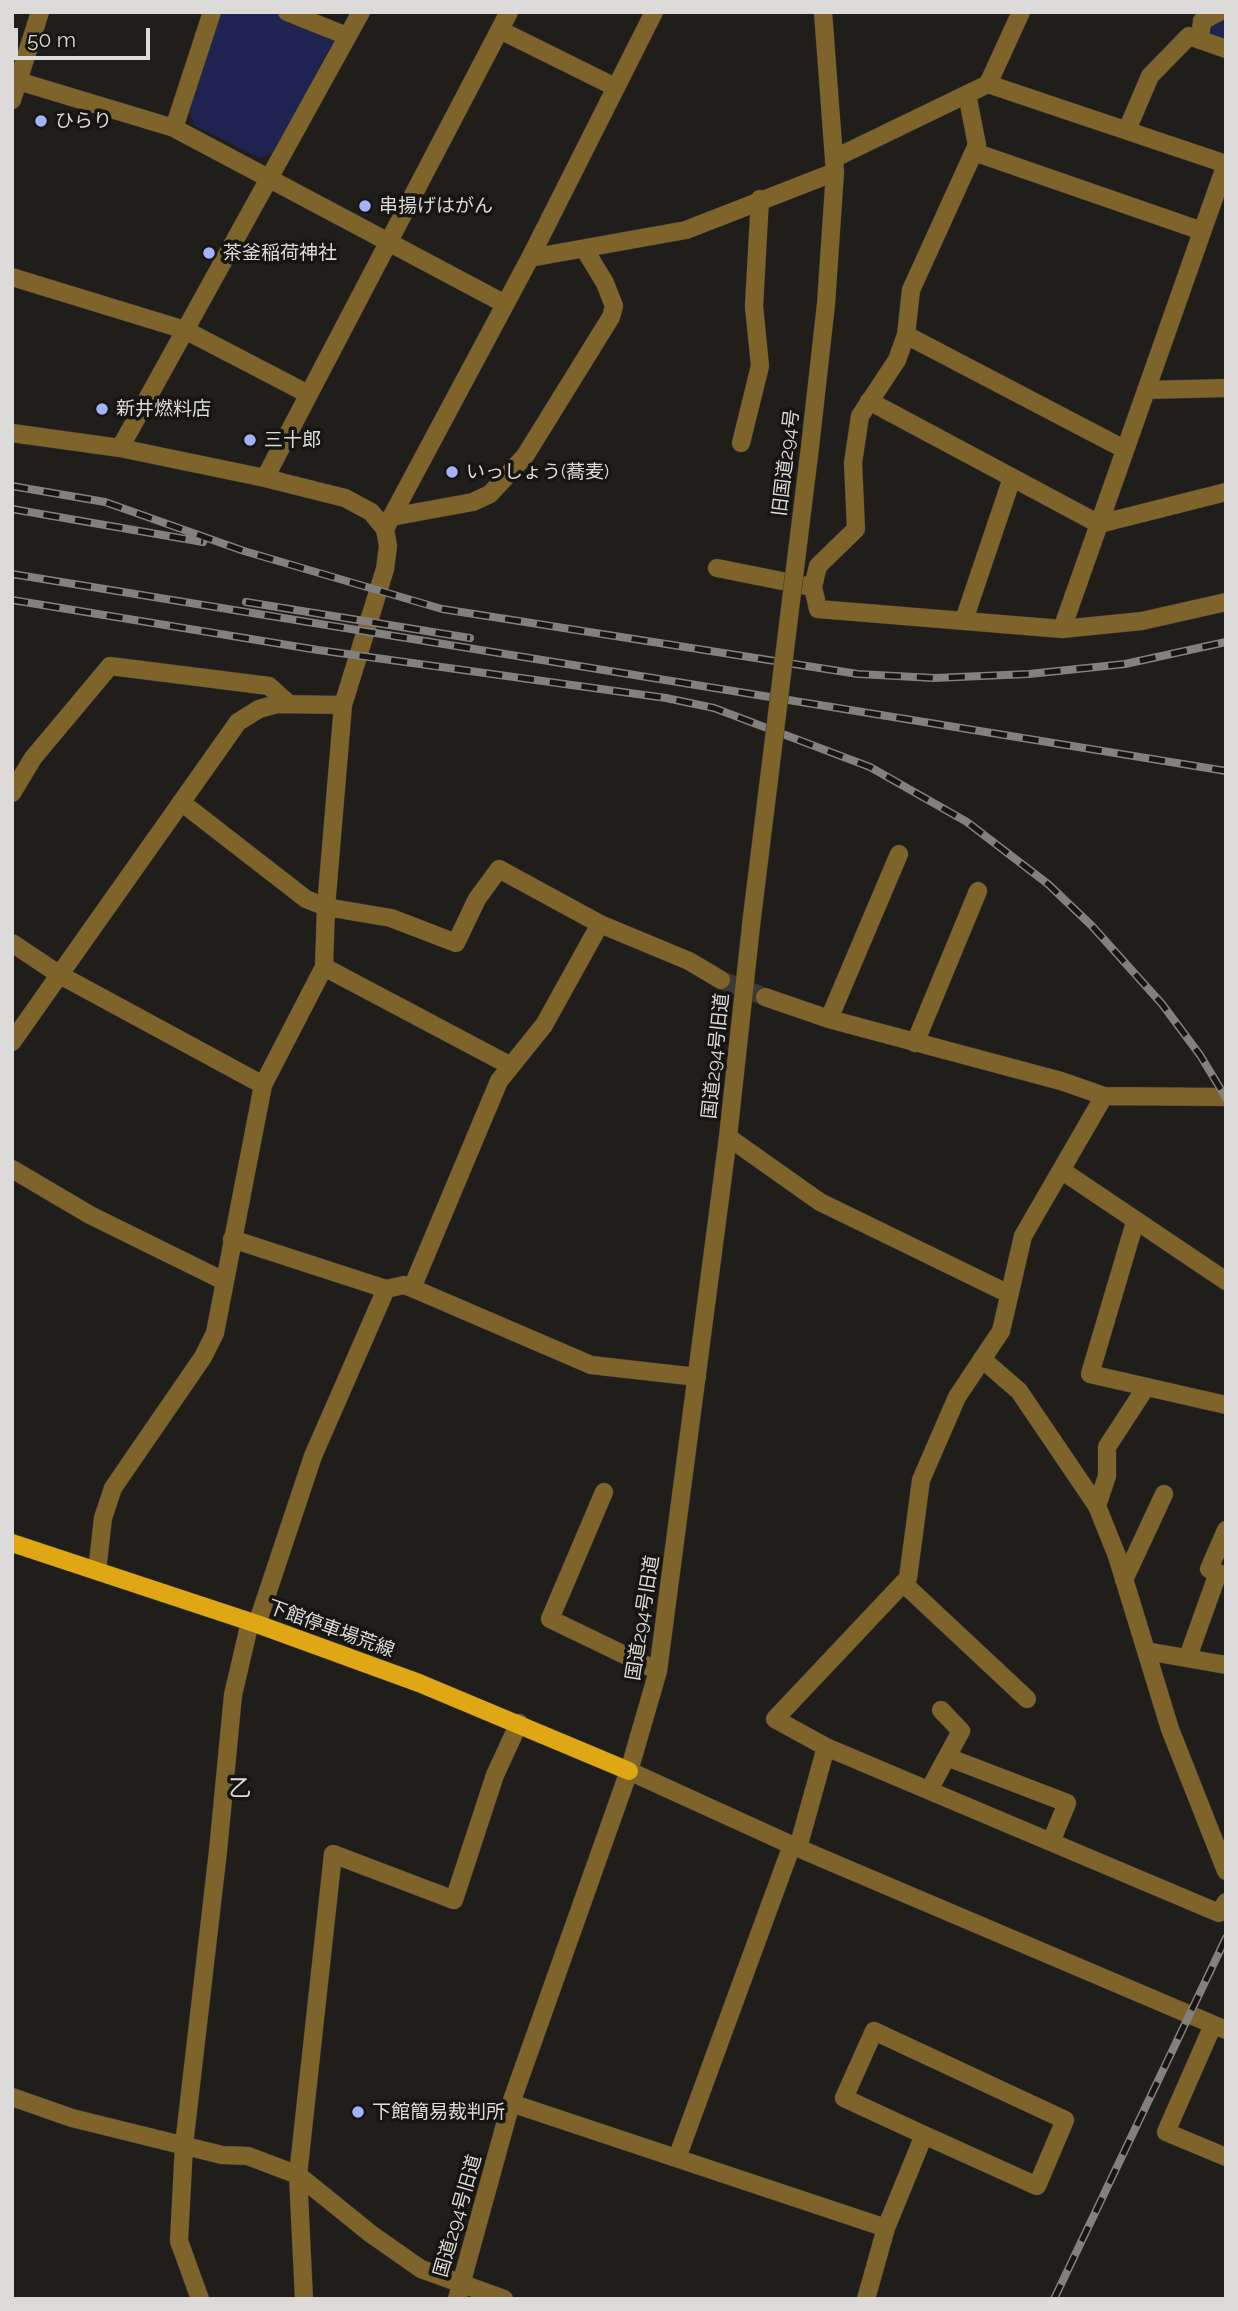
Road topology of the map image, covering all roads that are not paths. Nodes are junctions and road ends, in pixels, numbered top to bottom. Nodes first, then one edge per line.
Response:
1 (40, 12) edge
2 (212, 12) edge
3 (288, 12) edge
4 (361, 12) edge
5 (509, 12) edge
6 (654, 12) edge
7 (823, 12) edge
8 (1021, 12) edge
9 (1219, 12) edge
10 (500, 30) junction
11 (347, 36) junction
12 (1200, 40) junction
13 (1226, 49) edge
14 (18, 81) junction
15 (988, 84) junction
16 (615, 87) junction
17 (967, 94) junction
18 (12, 100) edge
19 (174, 128) junction
20 (1126, 130) junction
21 (974, 152) junction
22 (835, 165) junction
23 (269, 177) junction
24 (760, 199) junction
25 (1202, 231) junction
26 (387, 241) junction
27 (585, 250) junction
28 (530, 258) junction
29 (12, 276) edge
30 (505, 304) junction
31 (185, 331) junction
32 (906, 335) junction
33 (1226, 388) edge
34 (1146, 390) junction
35 (308, 394) junction
36 (869, 401) junction
37 (12, 433) edge
38 (740, 442) dead end
39 (120, 448) junction
40 (1124, 449) junction
41 (265, 478) junction
42 (1012, 478) junction
43 (1226, 492) edge
44 (388, 523) junction
45 (1099, 524) junction
46 (717, 568) dead end
47 (813, 587) junction
48 (1226, 602) edge
49 (964, 620) junction
50 (1062, 629) junction
51 (289, 704) junction
52 (343, 705) junction
53 (12, 793) edge
54 (181, 802) junction
55 (899, 855) dead end
56 (978, 891) dead end
57 (326, 907) junction
58 (752, 916) joint
59 (600, 924) junction
60 (12, 943) edge
61 (324, 967) junction
62 (60, 975) junction
63 (721, 980) tunnel mouth
64 (765, 997) tunnel mouth
65 (829, 1019) junction
66 (12, 1042) edge
67 (915, 1043) junction
68 (509, 1065) junction
69 (263, 1085) junction
70 (1104, 1096) junction
71 (1226, 1097) edge
72 (728, 1136) junction
73 (12, 1169) edge
74 (1061, 1170) junction
75 (1135, 1222) junction
76 (232, 1239) junction
77 (225, 1281) junction
78 (1226, 1282) edge
79 (412, 1288) junction
80 (386, 1289) junction
81 (1009, 1294) junction
82 (982, 1359) junction
83 (697, 1377) junction
84 (1146, 1387) junction
85 (1226, 1405) edge
86 (604, 1492) dead end
87 (1164, 1494) dead end
88 (1097, 1506) junction
89 (1226, 1530) edge
90 (12, 1543) edge
91 (97, 1571) junction
92 (1222, 1575) edge
93 (1124, 1580) junction
94 (903, 1583) junction
95 (253, 1623) junction
96 (1146, 1651) junction
97 (1188, 1657) junction
98 (1226, 1665) edge
99 (658, 1671) junction
100 (1027, 1699) dead end
101 (941, 1710) dead end
102 (519, 1723) junction
103 (826, 1747) junction
104 (947, 1757) junction
105 (629, 1771) junction
106 (929, 1790) junction
107 (1051, 1842) junction
108 (795, 1846) junction
109 (1226, 1871) edge
110 (1226, 1902) edge
111 (1219, 2028) edge
112 (12, 2097) edge
113 (511, 2103) junction
114 (924, 2135) junction
115 (184, 2144) junction
116 (1226, 2157) edge
117 (677, 2158) junction
118 (298, 2175) junction
119 (886, 2228) junction
120 (459, 2292) edge
121 (200, 2299) edge
122 (304, 2299) edge
123 (504, 2299) edge
124 (866, 2299) edge

1 - 14 street
2 - 19 street
3 - 11 street
4 - 11 street
5 - 10 street
6 - 16 street
7 - 22 street, 旧国道294号
8 - 15 street
9 - 12 street
10 - 16 street
10 - 26 street
11 - 23 street
12 - 13 street
12 - 20 street
14 - 18 street
14 - 19 street
15 - 17 street
15 - 20 street
16 - 28 street
17 - 21 street
17 - 22 street
19 - 23 street
20 - 25 street
21 - 25 street
21 - 32 street
22 - 24 street
22 - 58 street, 旧国道294号, bridge
23 - 26 street
23 - 31 street
24 - 27 street
24 - 38 street
25 - 34 street
26 - 30 street
26 - 35 street
27 - 28 street
27 - 44 street
28 - 30 street
29 - 31 street
30 - 44 street
31 - 35 street
31 - 39 street
32 - 36 street
32 - 40 street
33 - 34 street
34 - 40 street
35 - 41 street
36 - 42 street
36 - 47 street
37 - 39 street
39 - 41 street
40 - 45 street
41 - 44 street
42 - 45 street
42 - 49 street
43 - 45 street
44 - 52 street
45 - 50 street
46 - 47 street
47 - 49 street
48 - 50 street
49 - 50 street
51 - 52 street
51 - 53 street
51 - 54 street
52 - 57 street
54 - 57 street
54 - 62 street
55 - 65 street
56 - 67 street
57 - 59 street
57 - 61 street
58 - 72 street, 国道294号旧道
59 - 63 street
59 - 68 street
60 - 62 street
61 - 68 street
61 - 69 street
62 - 66 street
62 - 69 street
64 - 65 street
65 - 67 street
67 - 70 street
68 - 79 street
69 - 76 street
70 - 71 street
70 - 74 street
72 - 81 street
72 - 83 street, 国道294号旧道
73 - 77 street
74 - 75 street
74 - 81 street
75 - 78 street
75 - 84 street
76 - 77 street
76 - 80 street
77 - 91 street
79 - 80 street
79 - 83 street
80 - 95 street
81 - 82 street
82 - 88 street
82 - 94 street
83 - 99 street, 国道294号旧道
84 - 85 street
84 - 88 street
86 - 99 street
87 - 93 street
88 - 93 street
89 - 92 street
90 - 91 main road, 下館停車場荒線
91 - 95 main road, 下館停車場荒線
92 - 97 street
93 - 96 street
94 - 100 street
94 - 103 street
95 - 102 main road, 下館停車場荒線
95 - 115 street
96 - 97 street
96 - 109 street
97 - 98 street
99 - 105 street, 国道294号旧道
101 - 104 street
102 - 105 main road, 下館停車場荒線
102 - 118 street
103 - 106 street
103 - 108 street
104 - 106 street
104 - 107 street
105 - 108 street
105 - 113 street, 国道294号旧道
106 - 107 street
107 - 110 street
108 - 111 street
108 - 117 street
111 - 116 street
112 - 115 street
113 - 117 street
113 - 120 street, 国道294号旧道
114 - 114 street
114 - 119 street
115 - 118 street
115 - 121 street
117 - 119 street
118 - 120 street
118 - 122 street
119 - 124 street
120 - 123 street

